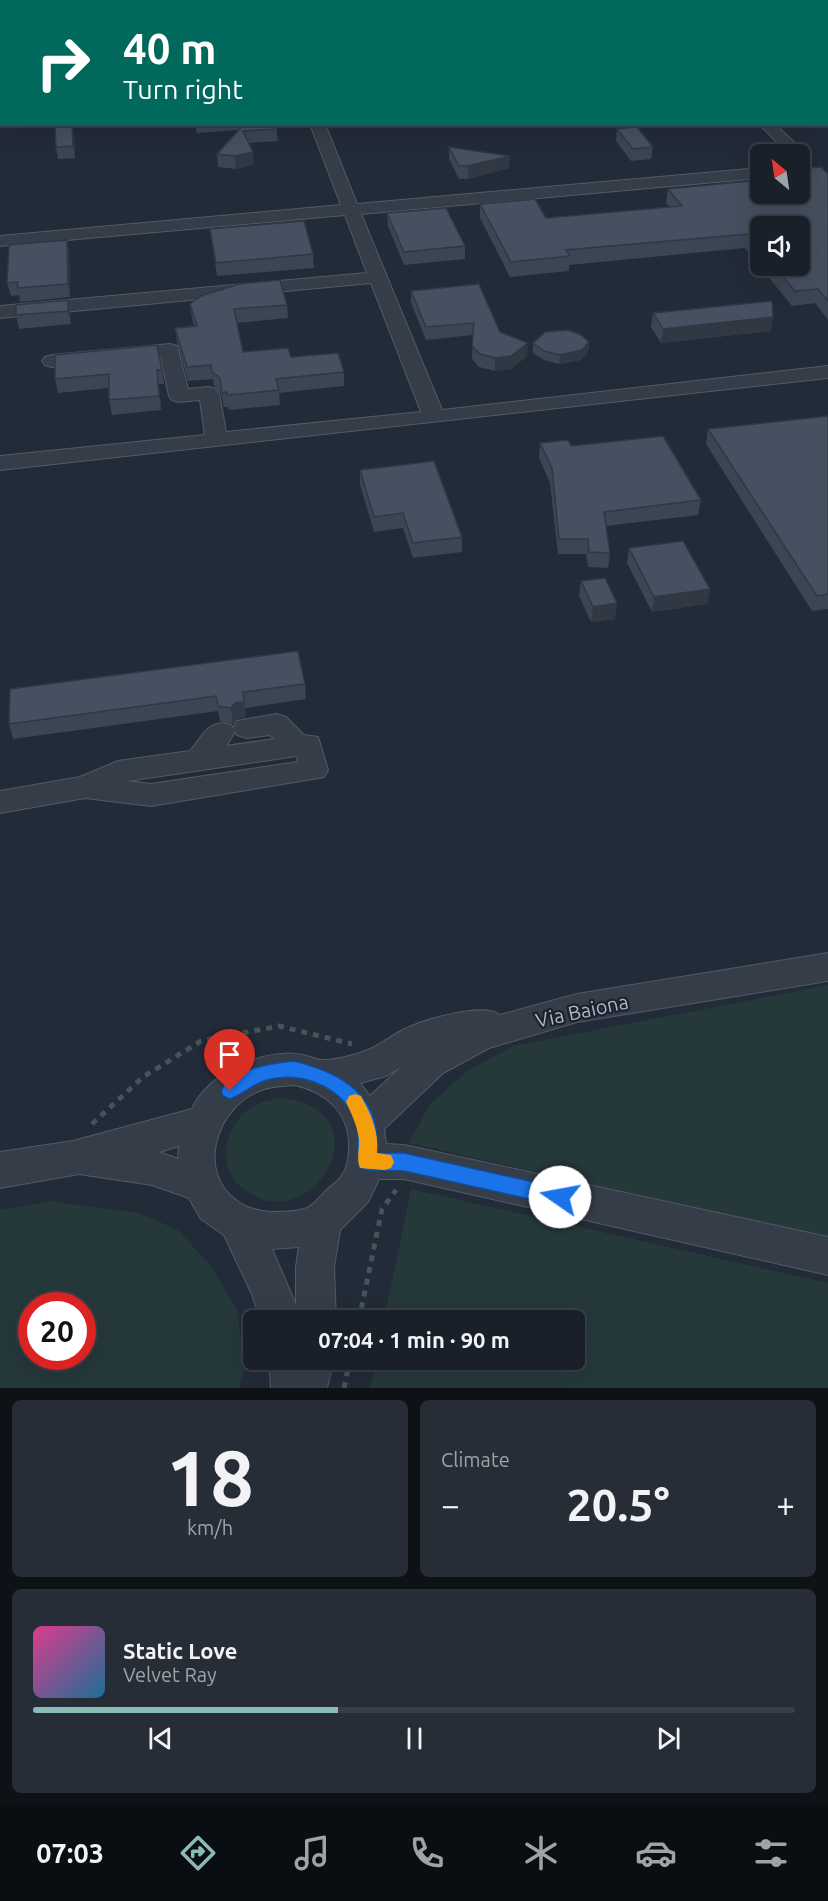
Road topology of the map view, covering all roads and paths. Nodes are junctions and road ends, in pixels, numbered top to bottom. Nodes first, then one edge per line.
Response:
1 (318, 126) edge
2 (768, 126) edge
3 (785, 144) edge
4 (750, 173) edge
5 (352, 211) junction
6 (0, 241) edge
7 (378, 277) junction
8 (0, 312) edge
9 (52, 361) edge
10 (828, 372) edge
11 (434, 417) junction
12 (217, 440) junction
13 (0, 463) edge
14 (298, 746) junction
15 (200, 760) junction
16 (85, 787) junction
17 (0, 802) edge
18 (828, 968) edge
19 (576, 1008) junction
20 (374, 1065) junction
21 (321, 1076) junction
22 (203, 1123) junction
23 (365, 1123) junction
24 (77, 1142) junction
25 (367, 1161) junction
26 (404, 1162) junction
27 (0, 1170) edge
28 (201, 1185) junction
29 (322, 1220) junction
30 (238, 1223) junction
31 (828, 1256) edge
32 (278, 1310) edge
33 (316, 1310) edge
34 (361, 1310) edge
35 (290, 1370) edge
36 (312, 1370) edge
37 (348, 1370) edge
38 (292, 1388) edge
39 (306, 1388) edge
40 (344, 1388) edge

1 - 5 street
2 - 3 street
4 - 5 street
5 - 6 street
5 - 7 street
7 - 8 street
7 - 11 street
9 - 12 street
10 - 11 street
11 - 12 street
12 - 13 street
14 - 15 street
14 - 15 street
14 - 16 street
15 - 16 street
16 - 17 street
18 - 19 street, Via Baiona
19 - 20 street
19 - 23 street, Via Baiona
20 - 21 street
20 - 24 path
21 - 22 street
21 - 23 street
22 - 24 street
22 - 28 street
23 - 25 street
24 - 27 street
24 - 28 street
25 - 26 street
25 - 29 street
26 - 31 street
26 - 34 path
28 - 30 street
29 - 30 street
29 - 33 street
30 - 32 street
35 - 38 street
36 - 39 street
37 - 40 path

